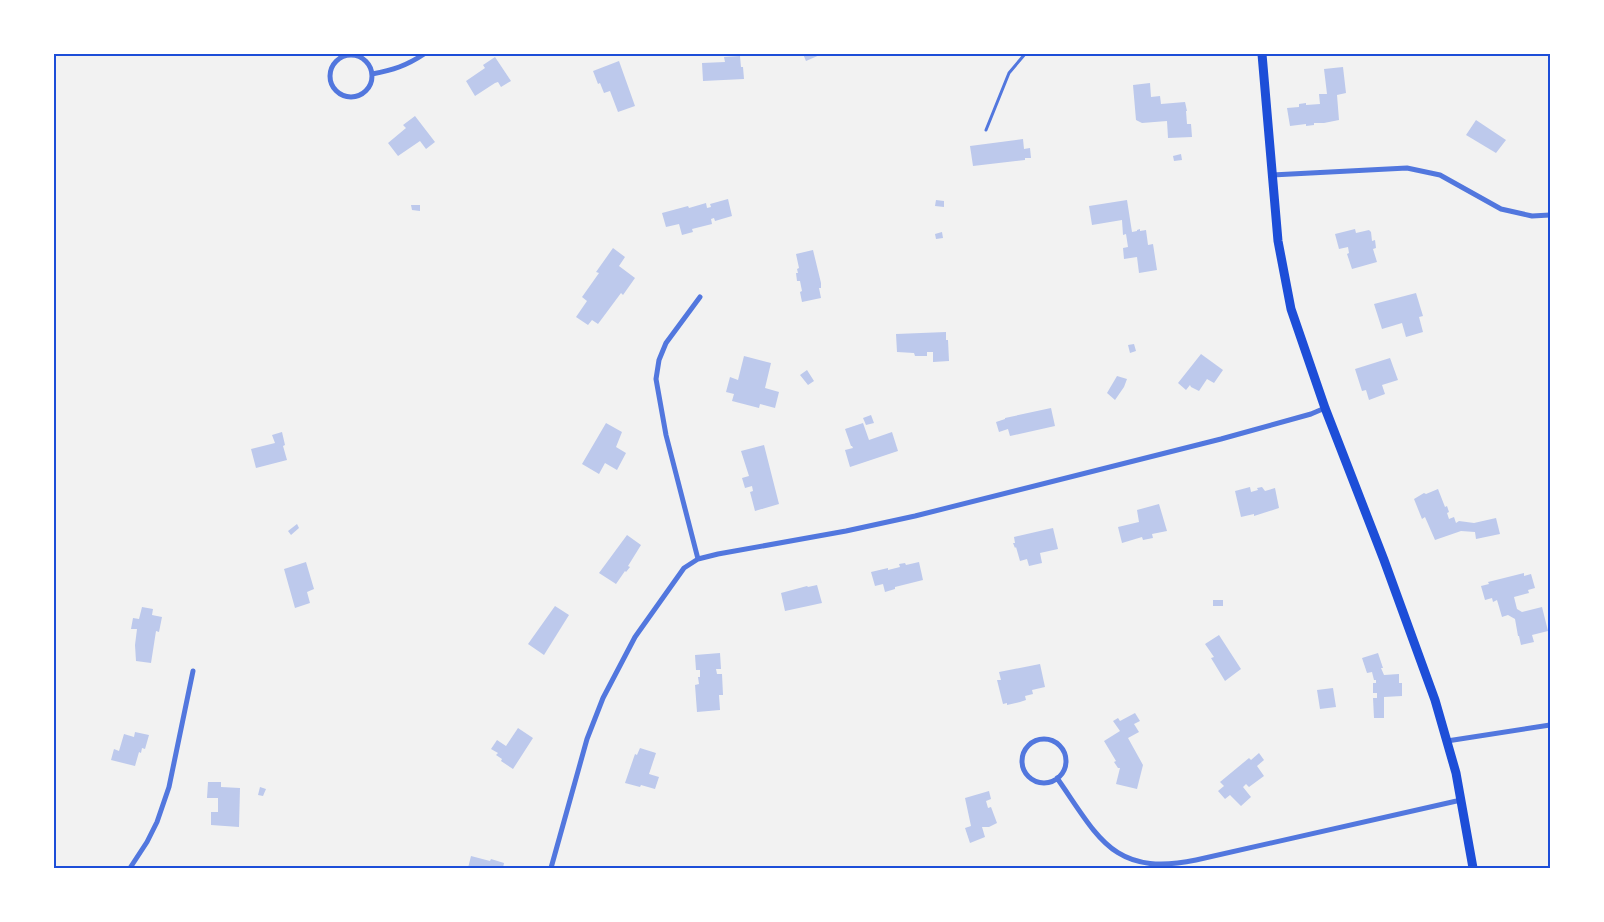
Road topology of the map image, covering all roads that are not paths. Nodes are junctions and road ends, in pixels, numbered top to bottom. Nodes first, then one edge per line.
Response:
1 (424, 54) edge
2 (1025, 54) edge
3 (1262, 54) edge
4 (372, 74) junction
5 (986, 130) dead end
6 (1272, 175) junction
7 (1550, 215) edge
8 (700, 297) dead end
9 (1325, 408) junction
10 (698, 559) junction
11 (193, 672) dead end
12 (1550, 725) edge
13 (1447, 741) junction
14 (1057, 778) junction
15 (1462, 800) junction
16 (130, 868) edge
17 (551, 868) edge
18 (1473, 868) edge

1 - 4 street
2 - 5 lane
3 - 6 main road
4 - 4 street
6 - 7 street
6 - 9 main road
8 - 10 street
9 - 10 street
9 - 13 main road
10 - 17 street
11 - 16 street
12 - 13 street
13 - 15 main road
14 - 14 street
14 - 15 street
15 - 18 main road

